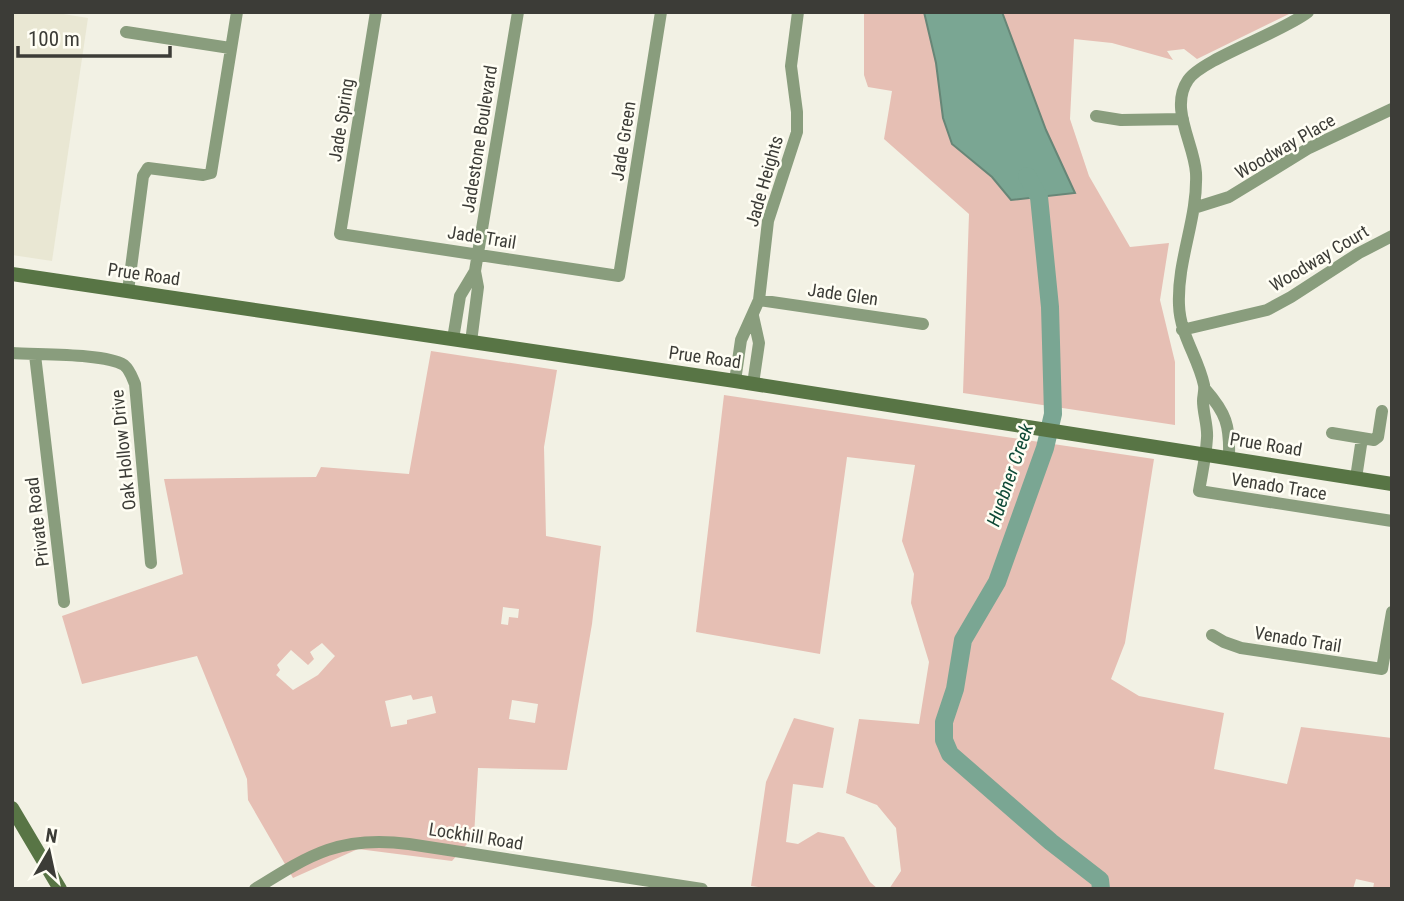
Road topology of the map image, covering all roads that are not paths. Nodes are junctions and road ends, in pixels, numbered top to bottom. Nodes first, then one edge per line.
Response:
1 (237, 12) edge
2 (376, 12) edge
3 (518, 12) edge
4 (661, 12) edge
5 (798, 12) edge
6 (1308, 12) edge
7 (126, 32) dead end
8 (230, 48) junction
9 (1392, 109) edge
10 (1096, 116) dead end
11 (1183, 119) junction
12 (1194, 208) junction
13 (340, 234) joint
14 (1392, 236) edge
15 (478, 254) junction
16 (475, 271) junction
17 (12, 274) edge
18 (619, 276) joint
19 (128, 291) junction
20 (759, 300) junction
21 (459, 304) junction
22 (476, 307) junction
23 (753, 316) junction
24 (923, 324) dead end
25 (1182, 330) junction
26 (453, 340) junction
27 (471, 342) junction
28 (740, 348) junction
29 (758, 351) junction
30 (12, 353) edge
31 (35, 355) junction
32 (735, 381) junction
33 (753, 384) junction
34 (1205, 389) junction
35 (1382, 411) dead end
36 (1225, 419) junction
37 (1206, 421) junction
38 (1332, 433) dead end
39 (1363, 438) junction
40 (1205, 453) junction
41 (1229, 457) junction
42 (1356, 478) junction
43 (1392, 484) edge
44 (1392, 521) edge
45 (151, 563) dead end
46 (64, 602) dead end
47 (1392, 611) edge
48 (1212, 635) dead end
49 (12, 808) edge
50 (60, 889) edge
51 (255, 889) edge
52 (702, 889) edge

1 - 8 street
2 - 13 street, Jade Spring
3 - 15 street, Jadestone Boulevard
4 - 18 street, Jade Green
5 - 20 street, Jade Heights
6 - 11 street
7 - 8 street
8 - 19 street
9 - 12 street, Woodway Place
10 - 11 street
11 - 12 street
12 - 25 street
13 - 15 street, Jade Trail
14 - 25 street, Woodway Court
15 - 16 street, Jadestone Boulevard
15 - 18 street, Jade Trail
16 - 21 street, Jadestone Boulevard
16 - 22 street, Jadestone Boulevard
17 - 19 main road, Prue Road
19 - 26 main road, Prue Road
20 - 23 street, Jade Heights
20 - 24 street, Jade Glen
21 - 22 street
21 - 26 street, Jadestone Boulevard
22 - 27 street, Jadestone Boulevard
23 - 28 street, Jade Heights
23 - 29 street, Jade Heights
25 - 34 street
26 - 27 main road, Prue Road
27 - 32 main road, Prue Road
28 - 29 street
28 - 32 street, Jade Heights
29 - 33 street, Jade Heights
30 - 31 street, Oak Hollow Drive
31 - 45 street, Oak Hollow Drive
31 - 46 street, Private Road
32 - 33 main road, Prue Road
33 - 40 main road, Prue Road
34 - 36 street
34 - 37 street
35 - 39 street
36 - 37 street
36 - 41 street
37 - 40 street
38 - 39 street
39 - 42 street
40 - 41 main road, Prue Road
40 - 44 street, Venado Trace
41 - 42 main road, Prue Road
42 - 43 main road, Prue Road
47 - 48 street, Venado Trail
49 - 50 main road
51 - 52 street, Lockhill Road

